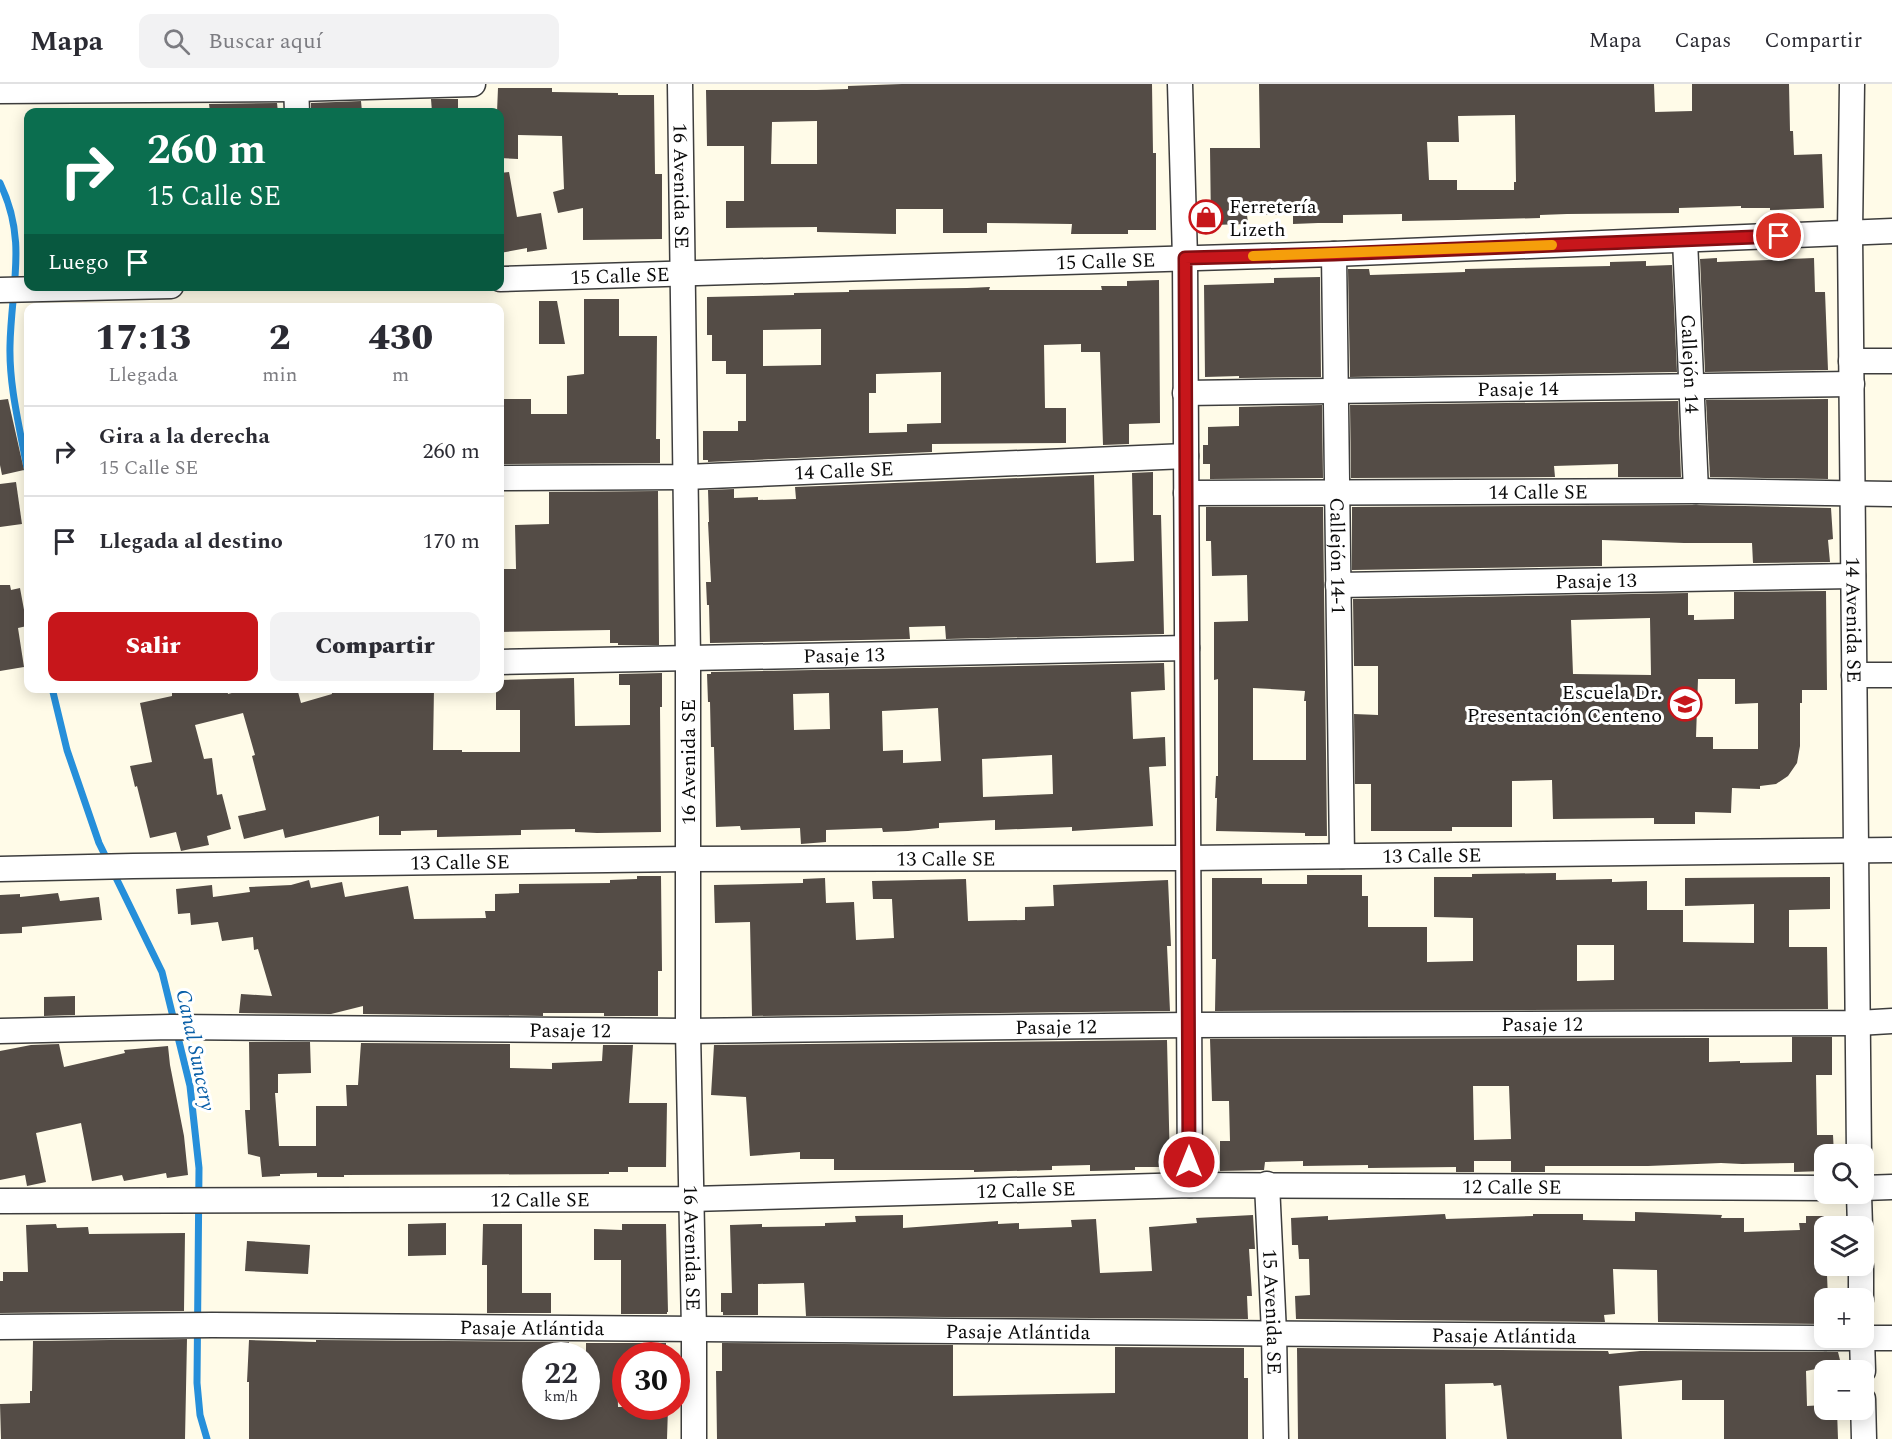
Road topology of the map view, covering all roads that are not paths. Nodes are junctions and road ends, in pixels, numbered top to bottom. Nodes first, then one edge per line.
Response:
1 (473, 84) edge
2 (680, 84) edge
3 (1180, 84) edge
4 (1852, 84) edge
5 (0, 91) edge
6 (297, 95) edge
7 (1892, 231) edge
8 (1850, 233) junction
9 (1685, 240) junction
10 (1334, 254) junction
11 (1185, 258) junction
12 (683, 274) junction
13 (504, 279) edge
14 (24, 289) edge
15 (0, 290) edge
16 (1892, 361) edge
17 (1852, 373) junction
18 (1691, 387) junction
19 (1335, 392) junction
20 (1185, 393) junction
21 (1186, 456) junction
22 (686, 477) junction
23 (504, 478) edge
24 (1696, 491) junction
25 (1186, 493) junction
26 (1337, 494) junction
27 (1852, 494) junction
28 (1892, 494) edge
29 (1853, 576) junction
30 (1338, 585) junction
31 (1187, 648) junction
32 (688, 658) junction
33 (504, 662) edge
34 (1854, 675) junction
35 (1892, 675) edge
36 (1856, 850) junction
37 (1892, 850) edge
38 (1342, 856) junction
39 (687, 858) junction
40 (1188, 858) junction
41 (0, 869) edge
42 (1892, 1021) edge
43 (1858, 1023) junction
44 (1189, 1025) junction
45 (0, 1031) edge
46 (688, 1031) junction
47 (1859, 1144) edge
48 (1267, 1184) junction
49 (1190, 1185) junction
50 (1892, 1187) edge
51 (1814, 1188) edge
52 (1874, 1188) edge
53 (691, 1199) junction
54 (0, 1201) edge
55 (0, 1327) edge
56 (694, 1330) junction
57 (1274, 1333) junction
58 (1814, 1338) edge
59 (1874, 1338) edge
60 (1892, 1338) edge
61 (1864, 1420) edge
62 (694, 1439) edge
63 (1276, 1439) edge
64 (1864, 1439) edge

1 - 6 street
2 - 12 street, 16 Avenida SE
3 - 11 street
4 - 8 street, 14 Avenida SE
5 - 6 street
7 - 8 street, 15 Calle SE
8 - 9 street, 15 Calle SE
8 - 17 street, 14 Avenida SE
9 - 10 street, 15 Calle SE
9 - 18 street, Callejón 14
10 - 11 street, 15 Calle SE
10 - 19 street, Callejón 14-1
11 - 12 street, 15 Calle SE
11 - 20 street
12 - 13 street, 15 Calle SE
12 - 22 street, 16 Avenida SE
14 - 15 street
16 - 17 street, Pasaje 14
17 - 18 street, Pasaje 14
17 - 27 street, 14 Avenida SE
18 - 19 street, Pasaje 14
18 - 24 street, Callejón 14
19 - 20 street, Pasaje 14
19 - 26 street, Callejón 14-1
20 - 21 street
21 - 22 street, 14 Calle SE
21 - 25 street
22 - 23 street, 14 Calle SE
22 - 32 street, 16 Avenida SE
24 - 26 street, 14 Calle SE
24 - 27 street, 14 Calle SE
25 - 26 street, 14 Calle SE
25 - 31 street
26 - 30 street, Callejón 14-1
27 - 28 street, 14 Calle SE
27 - 29 street, 14 Avenida SE
29 - 30 street, Pasaje 13
29 - 34 street, 14 Avenida SE
30 - 38 street, Callejón 14-1
31 - 32 street, Pasaje 13
31 - 40 street
32 - 33 street, Pasaje 13
32 - 39 street, 16 Avenida SE
34 - 35 street
34 - 36 street, 14 Avenida SE
36 - 37 street, 13 Calle SE
36 - 38 street, 13 Calle SE
36 - 43 street, 14 Avenida SE
38 - 40 street, 13 Calle SE
39 - 40 street, 13 Calle SE
39 - 41 street, 13 Calle SE
39 - 46 street, 16 Avenida SE
40 - 44 street
42 - 43 street, Pasaje 12
43 - 44 street, Pasaje 12
43 - 47 street, 14 Avenida SE
44 - 46 street, Pasaje 12
44 - 49 street
45 - 46 street, Pasaje 12
46 - 53 street, 16 Avenida SE
48 - 49 street, 12 Calle SE
48 - 51 street, 12 Calle SE
48 - 57 street, 15 Avenida SE
49 - 53 street, 12 Calle SE
50 - 52 street
53 - 54 street, 12 Calle SE
53 - 56 street, 16 Avenida SE
55 - 56 street, Pasaje Atlántida
56 - 57 street, Pasaje Atlántida
56 - 62 street, 16 Avenida SE
57 - 58 street, Pasaje Atlántida
57 - 63 street, 15 Avenida SE
59 - 60 street, Pasaje Atlántida
61 - 64 street

